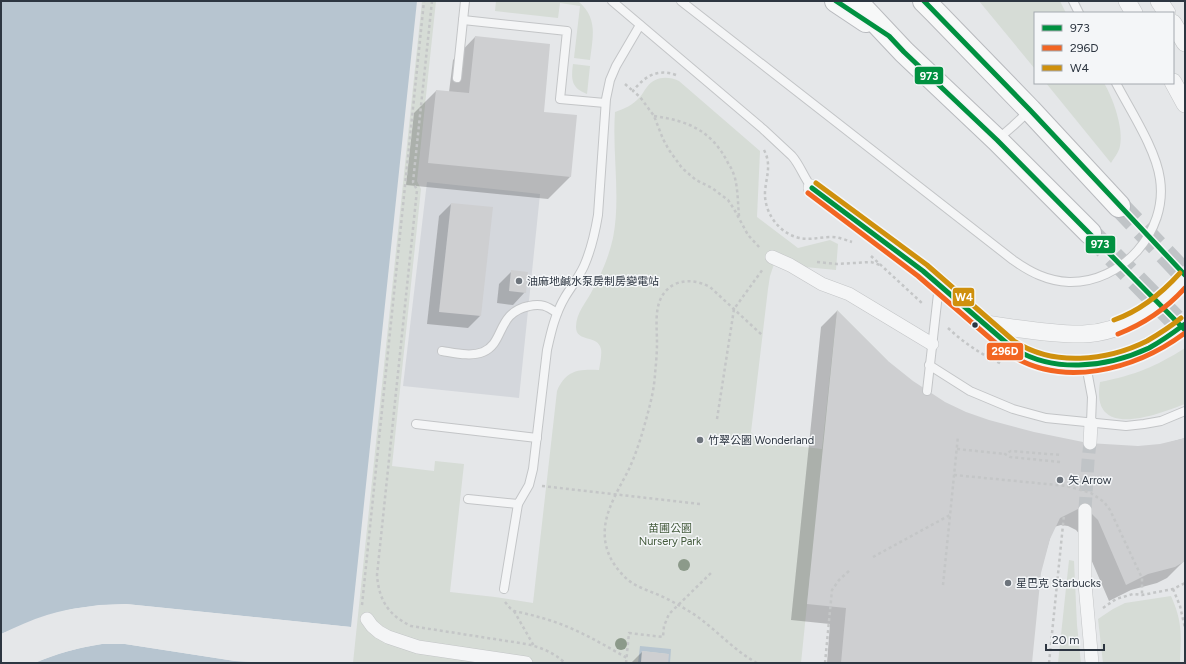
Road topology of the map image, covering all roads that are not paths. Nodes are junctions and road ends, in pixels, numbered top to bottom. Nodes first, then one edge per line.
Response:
1 (464, 1) edge
2 (612, 1) edge
3 (681, 1) edge
4 (836, 1) edge
5 (856, 1) edge
6 (924, 1) edge
7 (1072, 1) edge
8 (1127, 1) edge
9 (1159, 1) edge
10 (1078, 12) edge
11 (1133, 12) edge
12 (1166, 12) edge
13 (462, 20) junction
14 (640, 25) junction
15 (1174, 25) edge
16 (889, 36) junction
17 (1185, 43) edge
18 (457, 78) dead end
19 (1117, 84) edge
20 (1174, 84) edge
21 (605, 103) junction
22 (1185, 104) edge
23 (1030, 110) junction
24 (997, 140) junction
25 (812, 188) joint
26 (1119, 206) tunnel mouth
27 (1090, 233) tunnel mouth
28 (772, 257) road end
29 (1185, 278) edge
30 (939, 284) junction
31 (557, 313) junction
32 (985, 324) junction
33 (1185, 324) edge
34 (932, 344) junction
35 (442, 351) dead end
36 (929, 365) junction
37 (1086, 365) junction
38 (927, 391) dead end
39 (1185, 411) edge
40 (1091, 423) junction
41 (416, 424) dead end
42 (537, 438) junction
43 (1090, 443) tunnel mouth
44 (468, 499) dead end
45 (518, 504) junction
46 (1085, 510) tunnel mouth
47 (504, 589) road end
48 (367, 619) road end
49 (526, 663) edge
50 (1092, 663) edge

1 - 13 lane
2 - 14 lane
3 - 19 lane
4 - 16 highway
5 - 16 highway
6 - 23 highway
7 - 10 lane
8 - 11 street
9 - 12 street
13 - 18 lane
13 - 21 lane
14 - 21 lane
14 - 25 lane
15 - 17 street
16 - 24 highway
20 - 22 street
21 - 31 lane
23 - 24 lane
23 - 26 highway
24 - 27 highway
25 - 30 street
28 - 34 street
29 - 32 street
30 - 32 street
30 - 34 lane
31 - 35 lane
31 - 42 lane
32 - 37 street
33 - 37 street
34 - 36 lane
36 - 38 lane
36 - 40 lane
37 - 40 lane
39 - 40 lane
40 - 43 street
41 - 42 lane
42 - 45 lane
44 - 45 lane
45 - 47 lane
46 - 50 street
48 - 49 street

